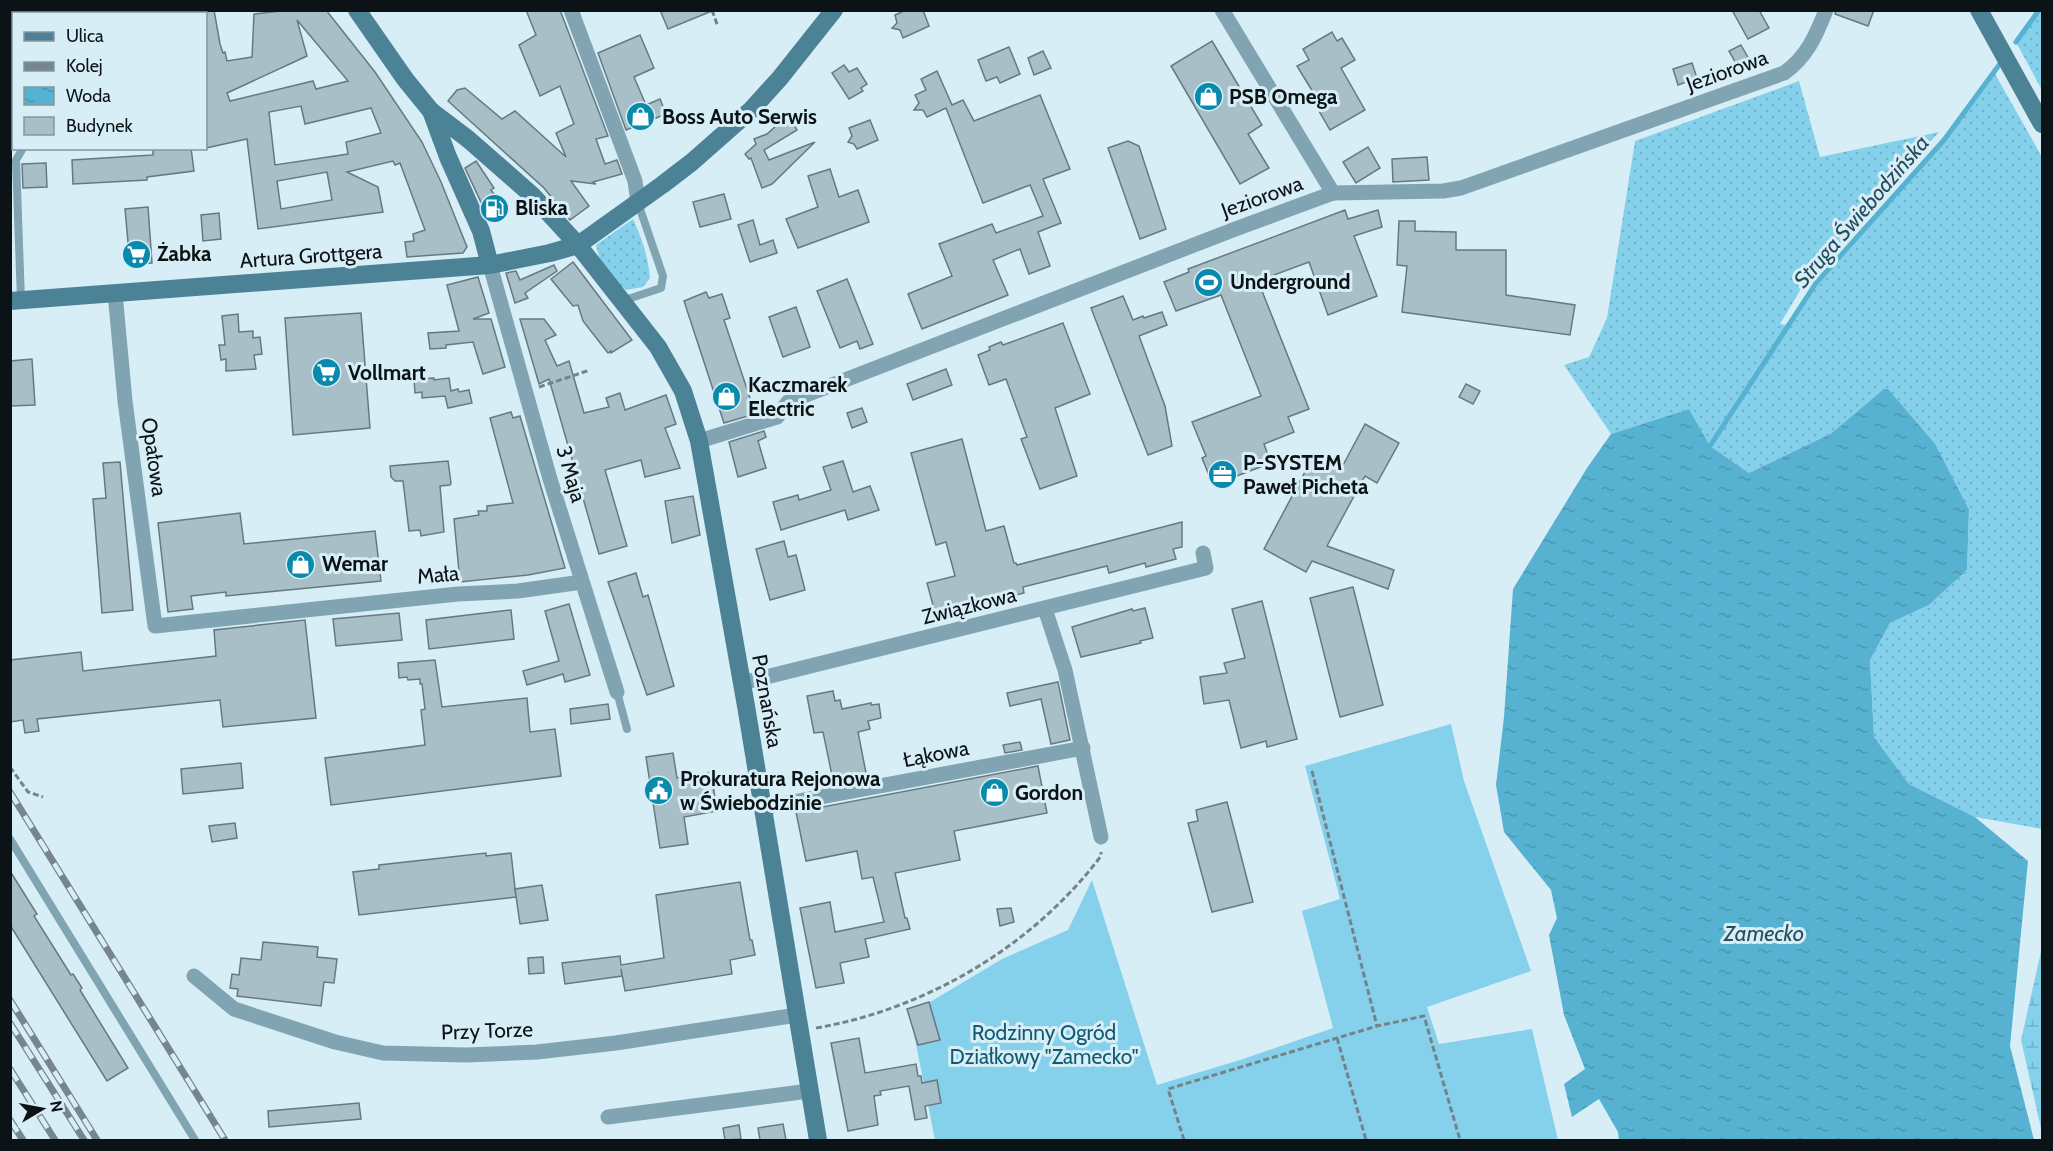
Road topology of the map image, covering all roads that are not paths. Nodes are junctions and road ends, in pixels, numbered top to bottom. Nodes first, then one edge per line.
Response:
1 (357, 10) edge
2 (571, 10) edge
3 (834, 10) edge
4 (1222, 10) edge
5 (1826, 10) edge
6 (1978, 10) edge
7 (431, 111) junction
8 (2043, 124) edge
9 (22, 150) edge
10 (1333, 193) junction
11 (638, 203) junction
12 (578, 245) junction
13 (490, 265) junction
14 (115, 293) junction
15 (16, 301) edge
16 (622, 301) junction
17 (699, 441) junction
18 (1205, 561) dead end
19 (582, 582) junction
20 (1045, 609) junction
21 (155, 626) joint
22 (742, 683) junction
23 (617, 692) joint
24 (627, 729) dead end
25 (1083, 747) junction
26 (762, 808) junction
27 (1101, 837) dead end
28 (10, 839) edge
29 (194, 976) dead end
30 (798, 1023) junction
31 (809, 1091) junction
32 (608, 1117) dead end
33 (195, 1140) edge
34 (818, 1140) edge

1 - 7 street
2 - 11 street
3 - 11 street, Artura Grottgera
4 - 10 street
5 - 10 street, Jeziorowa
6 - 8 street
7 - 12 street, Poznańska
7 - 13 street
9 - 15 lane
10 - 17 street, Jeziorowa
11 - 12 street, Artura Grottgera
11 - 16 lane
12 - 13 street, Artura Grottgera
12 - 16 street, Poznańska
13 - 14 street, Artura Grottgera
13 - 19 street, 3 Maja
14 - 15 street, Artura Grottgera
14 - 21 street, Opałowa
16 - 17 street, Poznańska
17 - 22 street, Poznańska
18 - 20 street, Związkowa
19 - 21 street, Mała
19 - 23 street, 3 Maja
20 - 22 street, Związkowa
20 - 25 street
22 - 26 street, Poznańska
23 - 24 lane
25 - 26 street, Łąkowa
25 - 27 street
26 - 30 street, Poznańska
28 - 33 lane
29 - 30 street, Przy Torze
30 - 31 street, Poznańska
31 - 32 street
31 - 34 street, Poznańska

